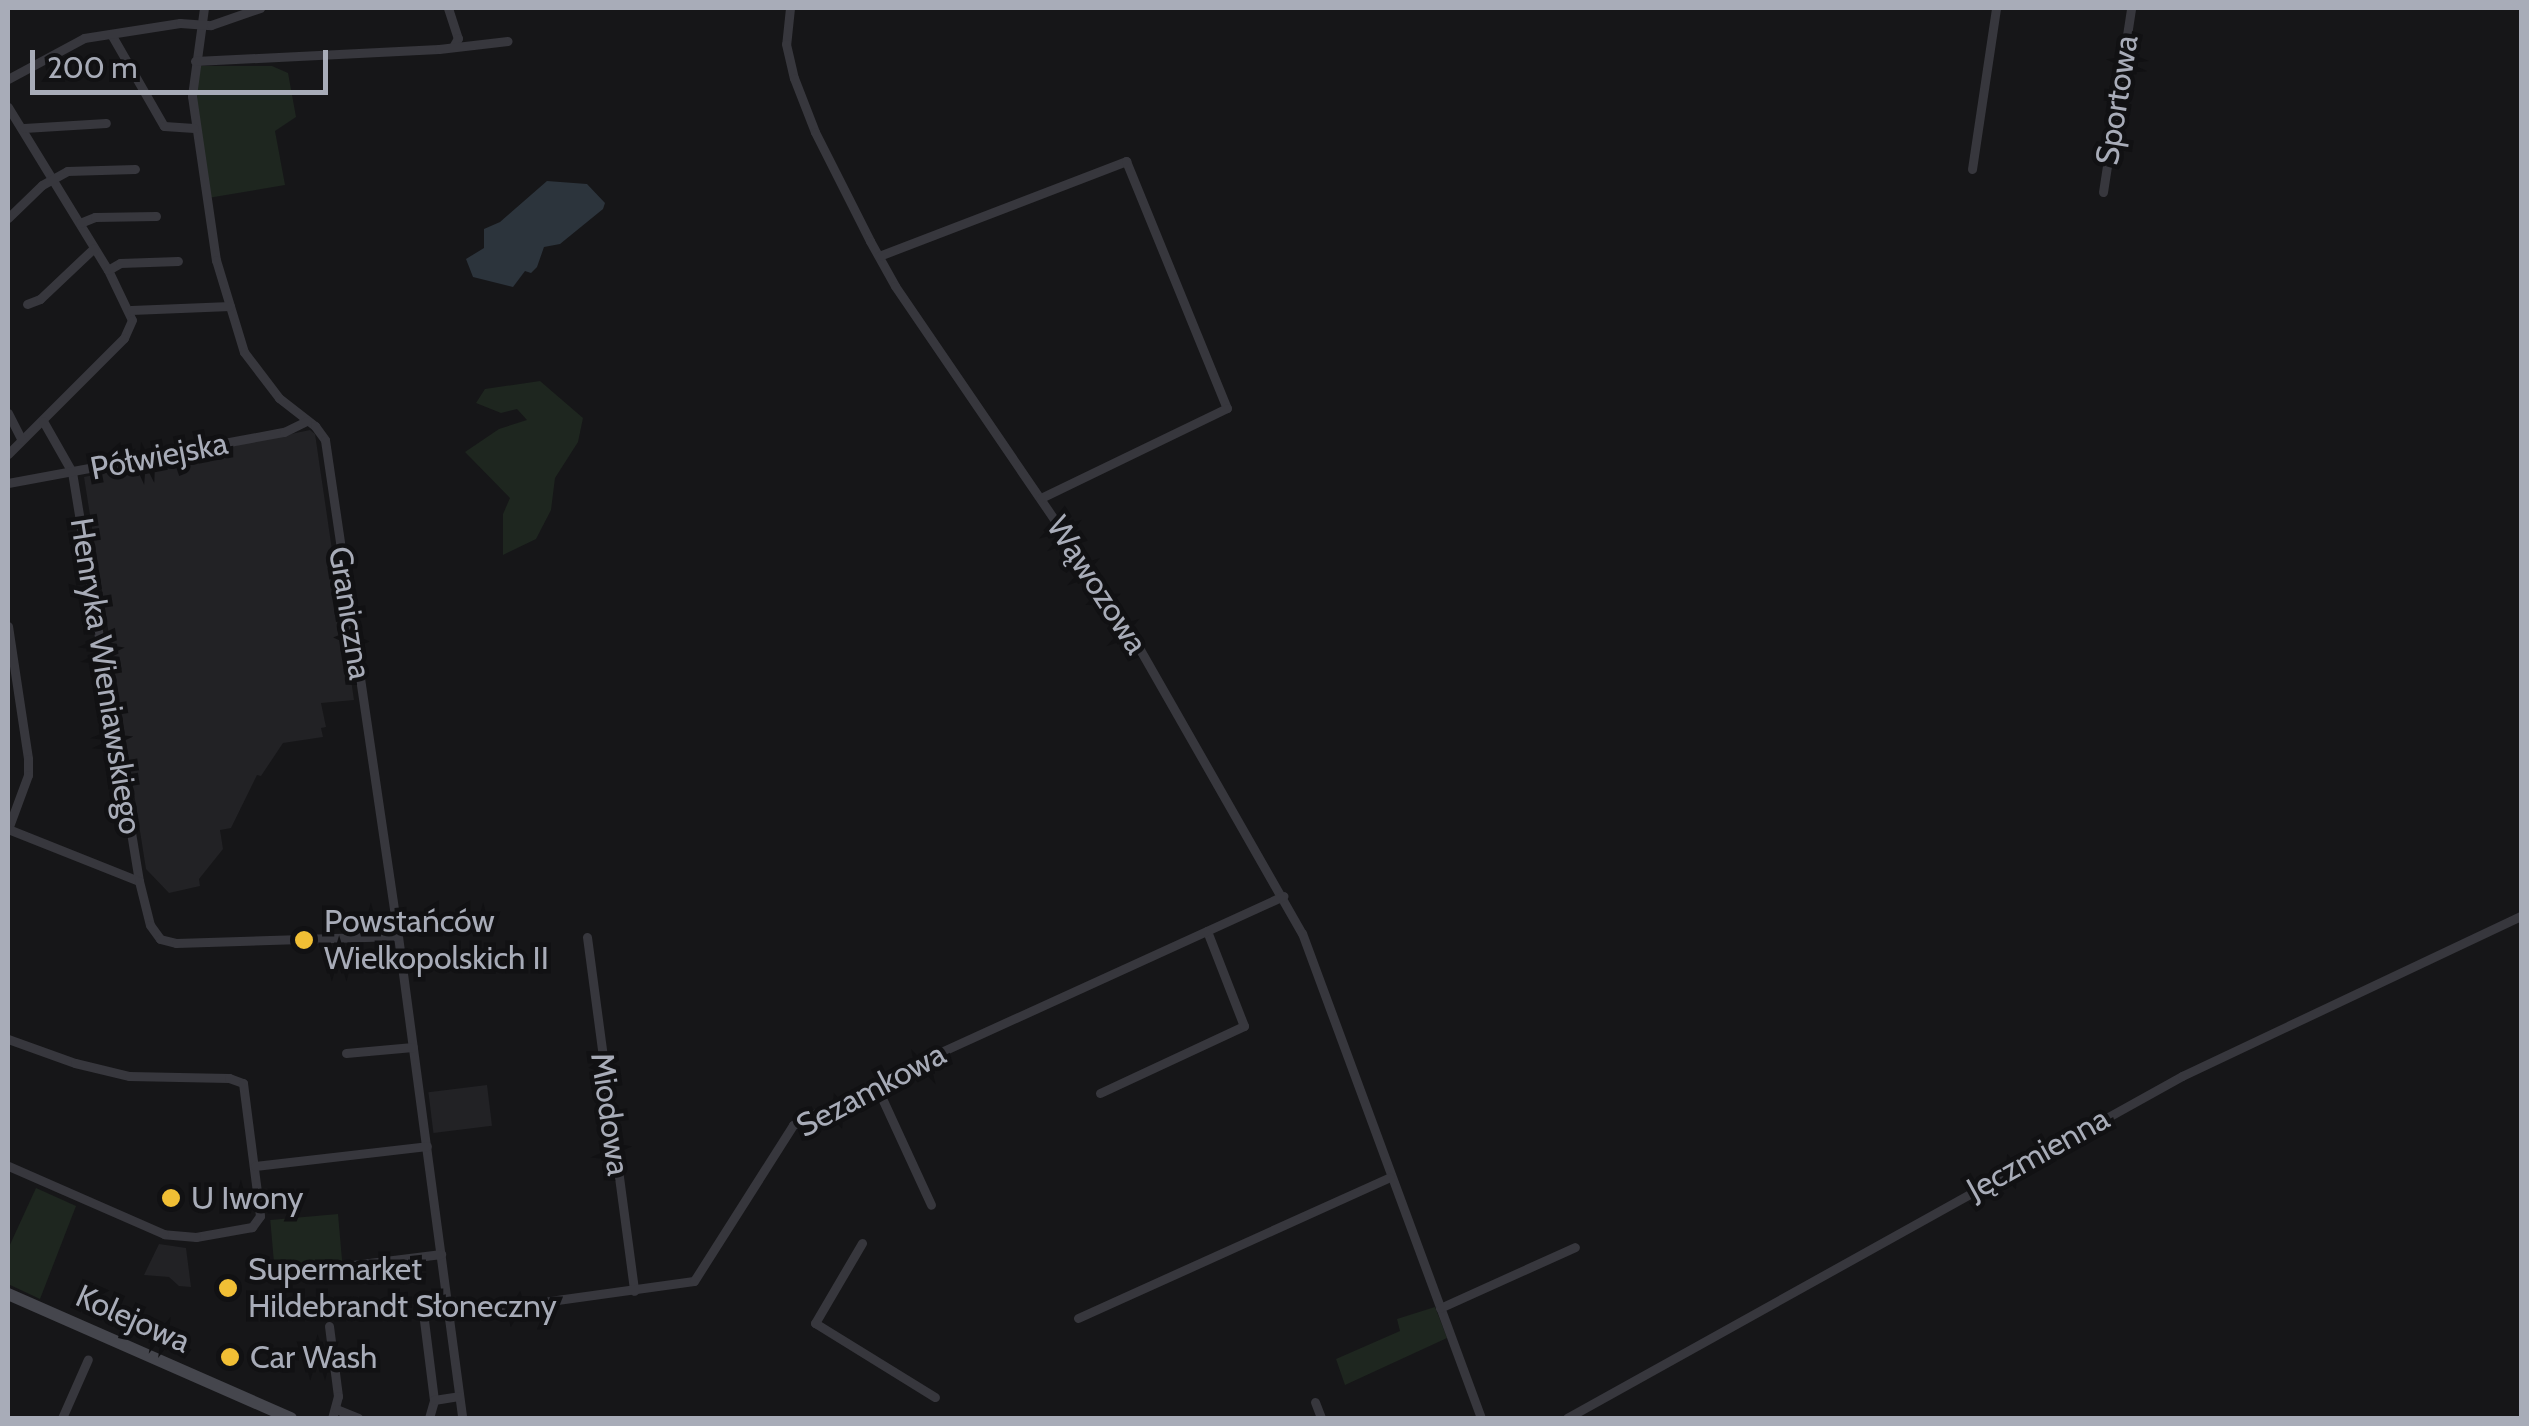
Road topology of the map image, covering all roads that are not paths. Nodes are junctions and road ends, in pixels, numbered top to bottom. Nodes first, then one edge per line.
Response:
1 (204, 8) edge
2 (260, 8) edge
3 (448, 8) edge
4 (790, 8) edge
5 (1996, 8) edge
6 (2130, 8) edge
7 (199, 25) junction
8 (111, 34) junction
9 (508, 41) dead end
10 (454, 47) junction
11 (194, 61) junction
12 (8, 79) edge
13 (8, 108) edge
14 (106, 123) dead end
15 (24, 128) junction
16 (194, 128) junction
17 (135, 169) dead end
18 (1972, 169) dead end
19 (53, 177) junction
20 (2103, 192) dead end
21 (156, 216) dead end
22 (8, 218) edge
23 (80, 223) junction
24 (94, 248) junction
25 (879, 256) junction
26 (178, 261) dead end
27 (108, 270) junction
28 (27, 304) dead end
29 (230, 306) junction
30 (131, 310) junction
31 (8, 413) edge
32 (42, 421) junction
33 (307, 421) junction
34 (22, 440) junction
35 (8, 454) edge
36 (72, 472) junction
37 (8, 482) edge
38 (1041, 498) junction
39 (8, 626) edge
40 (8, 829) edge
41 (139, 880) junction
42 (1284, 896) junction
43 (2522, 915) edge
44 (1207, 931) junction
45 (398, 936) junction
46 (587, 937) dead end
47 (8, 1039) edge
48 (413, 1047) junction
49 (346, 1053) dead end
50 (875, 1083) junction
51 (1100, 1093) dead end
52 (427, 1146) junction
53 (8, 1166) edge
54 (255, 1166) junction
55 (1390, 1178) junction
56 (931, 1205) dead end
57 (862, 1243) dead end
58 (1575, 1248) dead end
59 (441, 1254) junction
60 (345, 1266) dead end
61 (634, 1291) junction
62 (8, 1294) edge
63 (1440, 1308) junction
64 (449, 1315) junction
65 (1078, 1318) dead end
66 (424, 1320) dead end
67 (330, 1326) dead end
68 (88, 1359) dead end
69 (935, 1396) dead end
70 (434, 1400) junction
71 (460, 1400) junction
72 (1315, 1402) dead end
73 (334, 1414) edge
74 (62, 1418) edge
75 (291, 1418) edge
76 (358, 1418) edge
77 (428, 1418) edge
78 (460, 1418) edge
79 (1320, 1418) edge
80 (1481, 1418) edge
81 (1567, 1418) edge

1 - 7 street, Graniczna
2 - 7 street
3 - 10 street
4 - 25 street, Wąwozowa
5 - 18 street
6 - 20 street, Sportowa
7 - 8 street
7 - 11 street, Graniczna
8 - 12 street
8 - 16 street
9 - 10 street
10 - 11 street
11 - 16 street, Graniczna
13 - 15 street
14 - 15 street
15 - 19 street
16 - 29 street, Graniczna
17 - 19 street
19 - 22 street
19 - 23 street
21 - 23 street
23 - 24 street
24 - 27 street
24 - 28 street
25 - 38 street, Wąwozowa
25 - 38 street
26 - 27 street
27 - 30 street
29 - 30 street
29 - 33 street, Graniczna
30 - 32 street
31 - 34 street
32 - 34 street
32 - 36 street
33 - 36 street, Półwiejska
33 - 45 street, Graniczna
34 - 35 street
36 - 37 street, Półwiejska
36 - 41 street, Henryka Wieniawskiego
38 - 42 street, Wąwozowa
39 - 40 street
40 - 41 street
41 - 45 street, Henryka Wieniawskiego
42 - 44 street, Sezamkowa
42 - 55 street, Wąwozowa
43 - 81 street, Jęczmienna
44 - 50 street, Sezamkowa
44 - 51 street
45 - 48 street, Graniczna
46 - 61 street, Miodowa
47 - 54 street
48 - 49 street
48 - 52 street, Graniczna
50 - 56 street
50 - 61 street, Sezamkowa
52 - 54 street
52 - 59 street, Graniczna
53 - 54 street
55 - 63 street, Wąwozowa
55 - 65 street
57 - 69 street
58 - 63 street
59 - 60 street
59 - 64 street, Graniczna
61 - 64 street, Sezamkowa
62 - 75 street, Kolejowa
63 - 80 street, Wąwozowa
64 - 71 street, Graniczna
66 - 70 street
67 - 73 street
68 - 74 street
70 - 71 street
70 - 77 street
71 - 78 street, Graniczna
72 - 79 street
73 - 76 street

